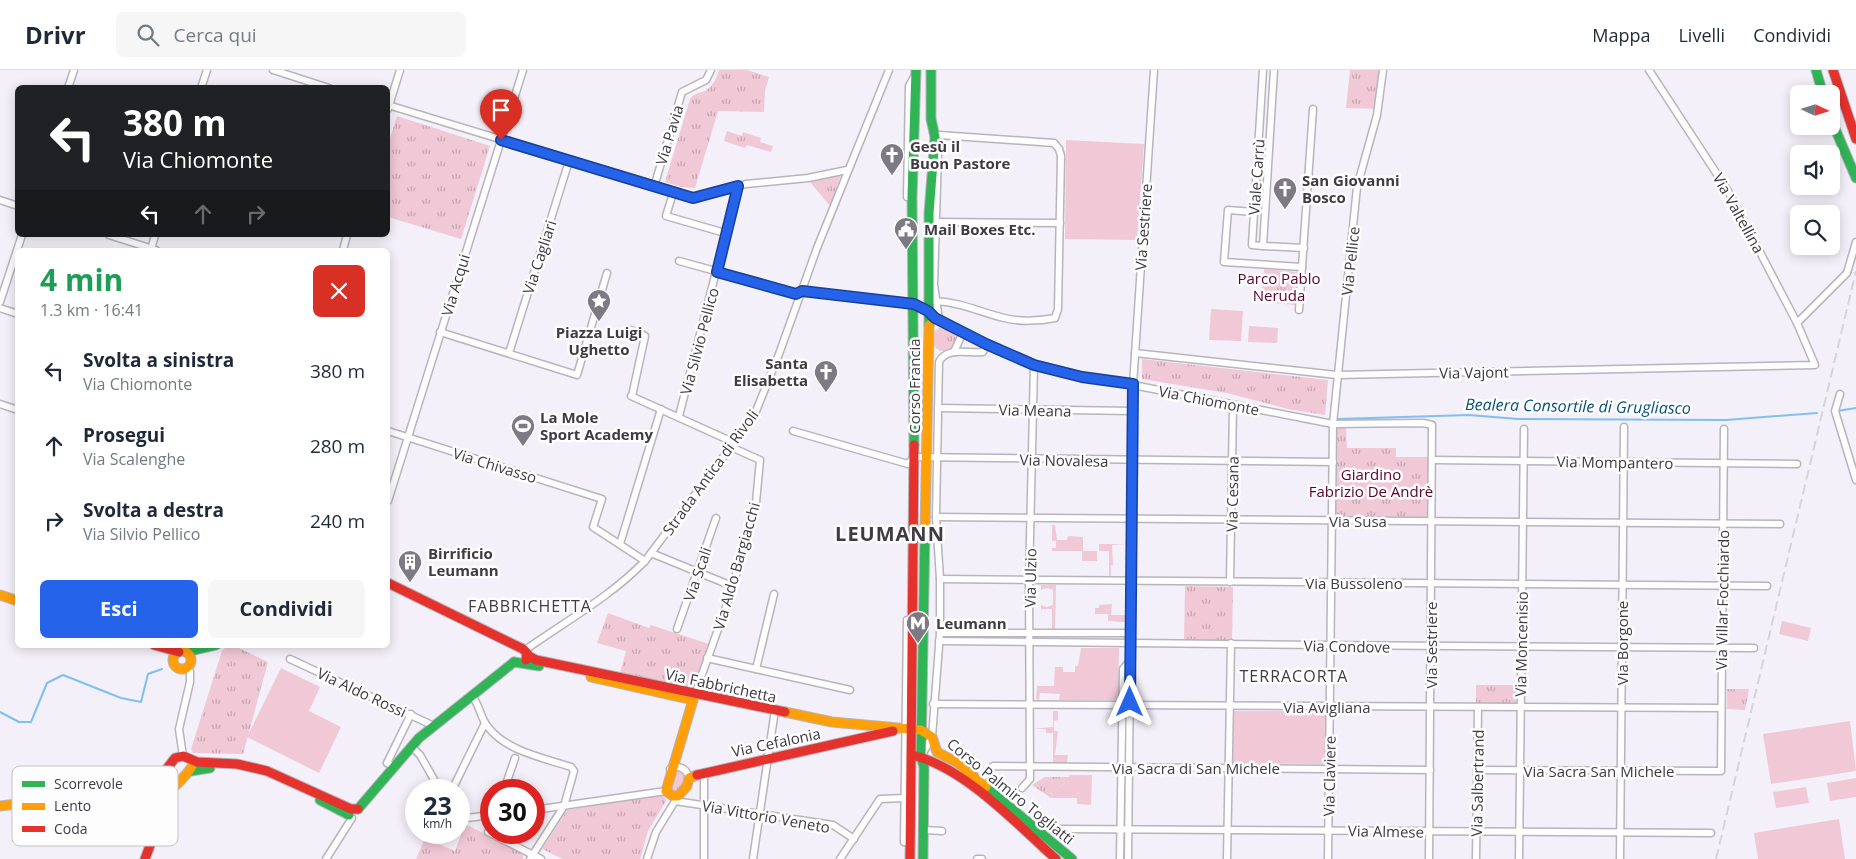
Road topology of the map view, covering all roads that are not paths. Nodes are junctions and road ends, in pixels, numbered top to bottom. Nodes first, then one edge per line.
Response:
1 (74, 70) edge
2 (207, 70) edge
3 (273, 70) edge
4 (400, 70) edge
5 (523, 70) edge
6 (711, 70) edge
7 (889, 70) edge
8 (931, 70) edge
9 (935, 70) edge
10 (1154, 70) edge
11 (1383, 70) edge
12 (1649, 70) edge
13 (1816, 70) edge
14 (1832, 70) edge
15 (1839, 70) edge
16 (1263, 71) edge
17 (916, 72) edge
18 (1274, 72) edge
19 (293, 73) edge
20 (69, 85) edge
21 (202, 85) edge
22 (322, 85) edge
23 (1820, 85) edge
24 (1262, 98) junction
25 (1272, 99) junction
26 (390, 101) edge
27 (390, 108) edge
28 (1314, 109) dead end
29 (1851, 124) junction
30 (939, 135) junction
31 (1838, 135) edge
32 (1856, 139) edge
33 (501, 140) junction
34 (569, 161) junction
35 (847, 170) junction
36 (1856, 178) edge
37 (738, 186) junction
38 (654, 187) junction
39 (673, 193) junction
40 (0, 200) edge
41 (15, 205) edge
42 (1254, 212) junction
43 (936, 222) junction
44 (1060, 222) junction
45 (725, 233) junction
46 (115, 237) edge
47 (1856, 242) edge
48 (1263, 246) junction
49 (146, 248) edge
50 (1304, 248) junction
51 (15, 256) edge
52 (679, 261) dead end
53 (1302, 267) junction
54 (717, 272) junction
55 (607, 273) dead end
56 (802, 291) junction
57 (935, 301) junction
58 (0, 302) edge
59 (914, 304) junction
60 (0, 308) edge
61 (1299, 310) dead end
62 (928, 311) junction
63 (15, 313) edge
64 (939, 320) junction
65 (1797, 323) junction
66 (630, 330) dead end
67 (440, 332) junction
68 (962, 332) junction
69 (986, 344) junction
70 (954, 352) junction
71 (984, 352) junction
72 (509, 353) junction
73 (993, 353) dead end
74 (1135, 353) junction
75 (1034, 365) junction
76 (1815, 365) joint
77 (1337, 375) junction
78 (1133, 384) junction
79 (1840, 394) dead end
80 (0, 404) edge
81 (1233, 406) junction
82 (938, 408) junction
83 (15, 409) edge
84 (661, 409) junction
85 (1033, 410) junction
86 (1133, 411) junction
87 (679, 416) junction
88 (1333, 424) junction
89 (1624, 428) dead end
90 (1724, 428) dead end
91 (1524, 429) dead end
92 (793, 431) dead end
93 (1432, 431) joint
94 (390, 432) edge
95 (408, 438) junction
96 (733, 445) junction
97 (914, 457) junction
98 (932, 458) junction
99 (1032, 459) junction
100 (1432, 460) junction
101 (1132, 461) junction
102 (1232, 461) junction
103 (1524, 461) junction
104 (1333, 462) junction
105 (1623, 462) junction
106 (1724, 463) junction
107 (1798, 464) dead end
108 (1856, 480) edge
109 (390, 495) edge
110 (936, 517) junction
111 (716, 518) dead end
112 (1031, 518) junction
113 (1131, 519) junction
114 (1232, 520) junction
115 (1332, 521) junction
116 (1432, 522) junction
117 (1523, 522) junction
118 (1623, 523) junction
119 (1723, 524) junction
120 (1780, 524) dead end
121 (620, 544) junction
122 (651, 553) junction
123 (645, 562) junction
124 (697, 573) junction
125 (940, 579) junction
126 (1029, 581) junction
127 (918, 582) junction
128 (1131, 582) junction
129 (1230, 582) junction
130 (1331, 583) junction
131 (390, 584) edge
132 (1431, 584) junction
133 (1522, 584) junction
134 (1622, 585) junction
135 (732, 586) junction
136 (1722, 586) junction
137 (1767, 586) dead end
138 (774, 594) dead end
139 (0, 595) edge
140 (15, 600) edge
141 (677, 629) dead end
142 (940, 633) junction
143 (1029, 633) junction
144 (1130, 633) junction
145 (939, 641) junction
146 (1029, 642) junction
147 (1130, 642) junction
148 (1231, 643) junction
149 (1330, 647) junction
150 (1431, 647) junction
151 (1521, 647) junction
152 (1622, 647) junction
153 (160, 648) edge
154 (166, 648) edge
155 (206, 648) edge
156 (1722, 648) junction
157 (1754, 648) dead end
158 (202, 649) junction
159 (182, 652) junction
160 (520, 655) junction
161 (707, 658) junction
162 (290, 659) dead end
163 (173, 661) junction
164 (1130, 661) junction
165 (189, 665) junction
166 (756, 670) junction
167 (850, 690) dead end
168 (472, 696) junction
169 (694, 697) junction
170 (933, 704) junction
171 (1030, 705) junction
172 (1122, 706) junction
173 (1130, 706) junction
174 (1230, 706) junction
175 (1330, 706) junction
176 (1430, 707) junction
177 (1478, 707) junction
178 (1520, 707) junction
179 (1622, 708) junction
180 (1721, 708) junction
181 (775, 710) junction
182 (411, 714) junction
183 (485, 723) junction
184 (434, 726) junction
185 (910, 730) junction
186 (870, 731) junction
187 (932, 737) junction
188 (412, 747) junction
189 (911, 755) junction
190 (921, 756) junction
191 (186, 758) junction
192 (515, 758) dead end
193 (768, 758) junction
194 (169, 766) edge
195 (1030, 766) junction
196 (394, 767) junction
197 (1129, 767) junction
198 (1121, 768) junction
199 (1228, 768) junction
200 (670, 769) junction
201 (1329, 769) junction
202 (1430, 770) junction
203 (1477, 770) junction
204 (191, 771) junction
205 (1520, 771) junction
206 (1621, 771) junction
207 (1721, 772) joint
208 (704, 773) junction
209 (689, 778) junction
210 (434, 779) edge
211 (457, 779) edge
212 (508, 779) edge
213 (178, 780) edge
214 (980, 781) junction
215 (1022, 788) dead end
216 (974, 790) junction
217 (666, 791) junction
218 (905, 798) junction
219 (677, 799) junction
220 (704, 805) junction
221 (564, 806) junction
222 (545, 809) edge
223 (352, 813) junction
224 (760, 813) junction
225 (1121, 828) junction
226 (1061, 829) dead end
227 (1129, 829) junction
228 (924, 830) junction
229 (1227, 830) junction
230 (942, 831) dead end
231 (1328, 831) junction
232 (1429, 832) junction
233 (1476, 832) junction
234 (1519, 833) junction
235 (1711, 833) dead end
236 (1621, 834) junction
237 (854, 839) junction
238 (910, 842) junction
239 (509, 844) edge
240 (149, 846) edge
241 (531, 857) edge
242 (145, 859) edge
243 (326, 859) edge
244 (541, 859) edge
245 (647, 859) edge
246 (704, 859) edge
247 (753, 859) edge
248 (840, 859) edge
249 (910, 859) edge
250 (923, 859) edge
251 (977, 859) edge
252 (982, 859) edge
253 (1056, 859) edge
254 (1072, 859) edge
255 (1120, 859) edge
256 (1128, 859) edge
257 (1227, 859) edge
258 (1328, 859) edge
259 (1429, 859) edge
260 (1476, 859) edge
261 (1519, 859) edge
262 (1620, 859) edge

1 - 20 street
2 - 21 street
3 - 19 street
4 - 26 street
5 - 33 street, Via Acqui
6 - 38 street, Via Pavia
7 - 35 street, Strada Antica di Rivoli
8 - 62 main road, Corso Francia
9 - 30 street
10 - 74 street, Via Sestriere
11 - 77 street, Via Pellice
12 - 65 street, Via Valtellina
13 - 23 main road
14 - 29 main road
15 - 29 main road
16 - 18 street, Viale Carrù
16 - 24 street, Viale Carrù
17 - 59 main road, Corso Francia
18 - 25 street, Viale Carrù
19 - 22 street
24 - 25 street
24 - 42 street, Viale Carrù
25 - 48 street, Viale Carrù
27 - 33 street
28 - 50 street
29 - 32 main road
30 - 43 street
30 - 44 street
31 - 36 main road
33 - 34 street
33 - 67 street, Via Acqui
34 - 38 street
34 - 72 street, Via Cagliari
35 - 37 street
35 - 56 street, Strada Antica di Rivoli
37 - 39 street
37 - 45 street, Via Silvio Pellico
38 - 39 street
39 - 45 street
40 - 41 street
42 - 48 street, Viale Carrù
42 - 53 street
43 - 44 street
43 - 57 street
44 - 57 street
45 - 54 street, Via Silvio Pellico
46 - 49 street
47 - 65 street
48 - 50 street
50 - 53 street
51 - 58 street
52 - 54 street, Via Chiomonte
53 - 61 street
54 - 56 street, Via Chiomonte
54 - 87 street, Via Silvio Pellico
55 - 72 street
56 - 59 street, Via Chiomonte
56 - 96 street, Strada Antica di Rivoli
57 - 64 street
59 - 62 street, Via Chiomonte
59 - 97 main road, Corso Francia
60 - 63 street
62 - 64 street, Via Chiomonte
62 - 98 main road, Corso Francia
64 - 68 street, Via Chiomonte
65 - 76 street, Via Valtellina
66 - 84 street
67 - 72 street
67 - 95 street, Via Acqui
68 - 69 street, Via Chiomonte
68 - 70 street
69 - 71 street
69 - 75 street, Via Chiomonte
70 - 71 street
70 - 82 street, Corso Francia
71 - 73 street
74 - 77 street, Via Vajont
74 - 78 street, Via Sestriere
75 - 78 street, Via Chiomonte
75 - 85 street, Via Ulzio
76 - 77 street, Via Vajont
77 - 88 street, Via Pellice
78 - 81 street, Via Chiomonte
78 - 86 street, Via Sestriere
79 - 108 street
80 - 83 street
81 - 88 street, Via Chiomonte
81 - 102 street, Via Cesana
82 - 85 street, Via Meana
82 - 98 street, Corso Francia
84 - 87 street
84 - 121 street
85 - 86 street, Via Meana
85 - 99 street, Via Ulzio
86 - 101 street, Via Sestriere
87 - 96 street
88 - 93 street, Via Chiomonte
88 - 104 street, Via Claviere
89 - 105 street, Via Borgone
90 - 106 street, Via Villar Focchiardo
91 - 103 street, Via Moncenisio
92 - 97 street
93 - 100 street, Via Sestriere
94 - 95 street, Via Chivasso
95 - 109 street, Via Acqui
95 - 121 street, Via Chivasso
96 - 122 street, Strada Antica di Rivoli
96 - 135 street, Via Aldo Bargiacchi
97 - 98 street, Via Novalesa
97 - 127 main road, Corso Francia
98 - 99 street, Via Novalesa
98 - 110 street, Corso Francia
98 - 127 main road, Corso Francia
99 - 101 street, Via Novalesa
99 - 112 street, Via Ulzio
100 - 103 street, Via Mompantero
100 - 116 street, Via Sestriere
101 - 102 street, Via Novalesa
101 - 113 street, Via Sestriere
102 - 104 street, Via Novalesa
102 - 114 street, Via Cesana
103 - 105 street, Via Mompantero
103 - 117 street, Via Moncenisio
104 - 115 street, Via Claviere
105 - 106 street, Via Mompantero
105 - 118 street, Via Borgone
106 - 107 street, Via Mompantero
106 - 119 street, Via Villar Focchiardo
110 - 112 street, Via Susa
110 - 125 street, Corso Francia
111 - 124 street, Via Scali
112 - 113 street, Via Susa
112 - 126 street, Via Ulzio
113 - 114 street, Via Susa
113 - 128 street, Via Sestriere
114 - 115 street, Via Susa
114 - 129 street, Via Cesana
115 - 116 street, Via Susa
115 - 130 street, Via Claviere
116 - 117 street, Via Susa
116 - 132 street, Via Sestriere
117 - 118 street, Via Susa
117 - 133 street, Via Moncenisio
118 - 119 street, Via Susa
118 - 134 street, Via Borgone
119 - 120 street, Via Susa
119 - 136 street, Via Villar Focchiardo
121 - 123 street
122 - 123 street, Strada Antica di Rivoli
122 - 124 street
123 - 160 street, Strada Antica di Rivoli
124 - 135 street
124 - 141 street, Via Scali
125 - 126 street, Via Bussoleno
125 - 142 street, Corso Francia
126 - 128 street, Via Bussoleno
126 - 143 street, Via Ulzio
127 - 185 main road, Corso Francia
127 - 185 main road, Corso Francia
128 - 129 street, Via Bussoleno
128 - 144 street, Via Sestriere
129 - 130 street, Via Bussoleno
130 - 132 street, Via Bussoleno
130 - 149 street, Via Claviere
131 - 160 main road
132 - 133 street, Via Bussoleno
132 - 150 street, Via Sestriere
133 - 134 street, Via Bussoleno
133 - 151 street, Via Moncenisio
134 - 136 street, Via Bussoleno
134 - 152 street, Via Borgone
135 - 161 street, Via Aldo Bargiacchi
136 - 137 street, Via Bussoleno
136 - 156 street, Via Villar Focchiardo
138 - 166 street
139 - 140 main road
142 - 143 street
142 - 145 street, Corso Francia
143 - 144 street
143 - 146 street, Via Ulzio
144 - 147 street, Via Sestriere
145 - 146 street, Via Condove
145 - 170 street, Corso Francia
146 - 147 street, Via Condove
146 - 171 street, Via Ulzio
147 - 148 street, Via Condove
147 - 164 street, Via Sestriere
148 - 149 street, Via Condove
148 - 174 street
149 - 150 street, Via Condove
149 - 175 street, Via Claviere
150 - 151 street, Via Condove
150 - 176 street, Via Sestriere
151 - 152 street, Via Condove
151 - 178 street, Via Moncenisio
152 - 156 street, Via Condove
152 - 179 street, Via Borgone
153 - 163 main road
154 - 159 main road
155 - 158 main road
156 - 157 street, Via Condove
156 - 180 street, Via Villar Focchiardo
158 - 159 main road
158 - 165 main road
159 - 163 main road
159 - 165 main road
160 - 168 main road
160 - 169 main road, Via Fabbrichetta
161 - 166 street
161 - 169 street, Via Aldo Bargiacchi
162 - 182 street, Via Aldo Rossi
163 - 165 main road
164 - 172 street
164 - 173 street, Via Sestriere
165 - 191 street
166 - 167 street
168 - 183 street
168 - 184 main road
169 - 181 main road, Via Fabbrichetta
169 - 200 main road
170 - 171 street, Via Avigliana
170 - 187 street, Corso Francia
171 - 172 street, Via Avigliana
171 - 195 street, Via Ulzio
172 - 173 street, Via Avigliana
172 - 198 street
173 - 174 street, Via Avigliana
173 - 197 street, Via Sestriere
174 - 175 street, Via Avigliana
174 - 199 street
175 - 176 street, Via Avigliana
175 - 201 street, Via Claviere
176 - 177 street, Via Avigliana
176 - 202 street, Via Sestriere
177 - 178 street, Via Avigliana
177 - 203 street, Via Salbertrand
178 - 179 street, Via Avigliana
178 - 205 street, Via Moncenisio
179 - 180 street, Via Avigliana
179 - 206 street, Via Borgone
180 - 207 street, Via Villar Focchiardo
181 - 186 main road, Via Fabbrichetta
181 - 193 street
182 - 184 street, Via Aldo Rossi
182 - 196 street
183 - 211 street
183 - 221 street
184 - 188 main road
185 - 186 main road, Via Fabbrichetta
185 - 187 main road, Corso Palmiro Togliatti
185 - 189 main road, Corso Francia
185 - 190 main road, Corso Francia
185 - 218 street, Corso Francia
186 - 193 main road, Via Cefalonia
187 - 190 street, Corso Francia
187 - 214 main road, Corso Palmiro Togliatti
188 - 196 main road
188 - 210 street
189 - 190 main road, Corso Palmiro Togliatti
189 - 238 main road, Corso Francia
190 - 216 main road, Corso Palmiro Togliatti
190 - 228 main road, Corso Francia
191 - 194 main road
191 - 204 main road
191 - 223 main road
192 - 212 street
193 - 208 main road, Via Cefalonia
193 - 224 street
195 - 198 street, Via Sacra di San Michele
195 - 214 street, Via Sacra di San Michele
195 - 215 street, Via Ulzio
196 - 223 main road
197 - 198 street, Via Sacra di San Michele
197 - 199 street, Via Sacra di San Michele
197 - 227 street, Via Sestriere
198 - 225 street
199 - 201 street, Via Sacra di San Michele
199 - 229 street
200 - 209 street
200 - 217 main road
201 - 202 street, Via Sacra di San Michele
201 - 231 street, Via Claviere
202 - 232 street, Via Sestriere
203 - 205 street, Via Sacra San Michele
203 - 233 street, Via Salbertrand
204 - 213 main road
204 - 223 main road
205 - 206 street, Via Sacra San Michele
205 - 234 street, Via Moncenisio
206 - 207 street, Via Sacra San Michele
206 - 236 street, Via Borgone
208 - 209 main road, Via Cefalonia
208 - 220 street
209 - 219 main road
214 - 216 street, Via Sacra di San Michele
214 - 254 main road, Corso Palmiro Togliatti
216 - 253 main road, Corso Palmiro Togliatti
217 - 219 main road
217 - 221 street
218 - 237 street
218 - 238 street, Corso Francia
219 - 220 street, Via Vittorio Veneto
219 - 245 street
220 - 224 street, Via Vittorio Veneto
220 - 246 street
221 - 222 street
221 - 241 street
223 - 243 street
224 - 237 street, Via Vittorio Veneto
224 - 247 street
225 - 226 street, Via Almese
225 - 227 street, Via Almese
225 - 255 street
227 - 229 street, Via Almese
227 - 256 street, Via Sestriere
228 - 230 street
228 - 250 main road, Corso Francia
229 - 231 street, Via Almese
229 - 257 street
231 - 232 street, Via Almese
231 - 258 street, Via Claviere
232 - 233 street, Via Almese
232 - 259 street, Via Sestriere
233 - 234 street, Via Almese
233 - 260 street, Via Salbertrand
234 - 236 street, Via Almese
234 - 261 street, Via Moncenisio
235 - 236 street, Via Almese
236 - 262 street, Via Borgone
237 - 248 street
238 - 249 main road, Corso Francia
239 - 241 street
240 - 242 main road
241 - 244 street
251 - 252 street

